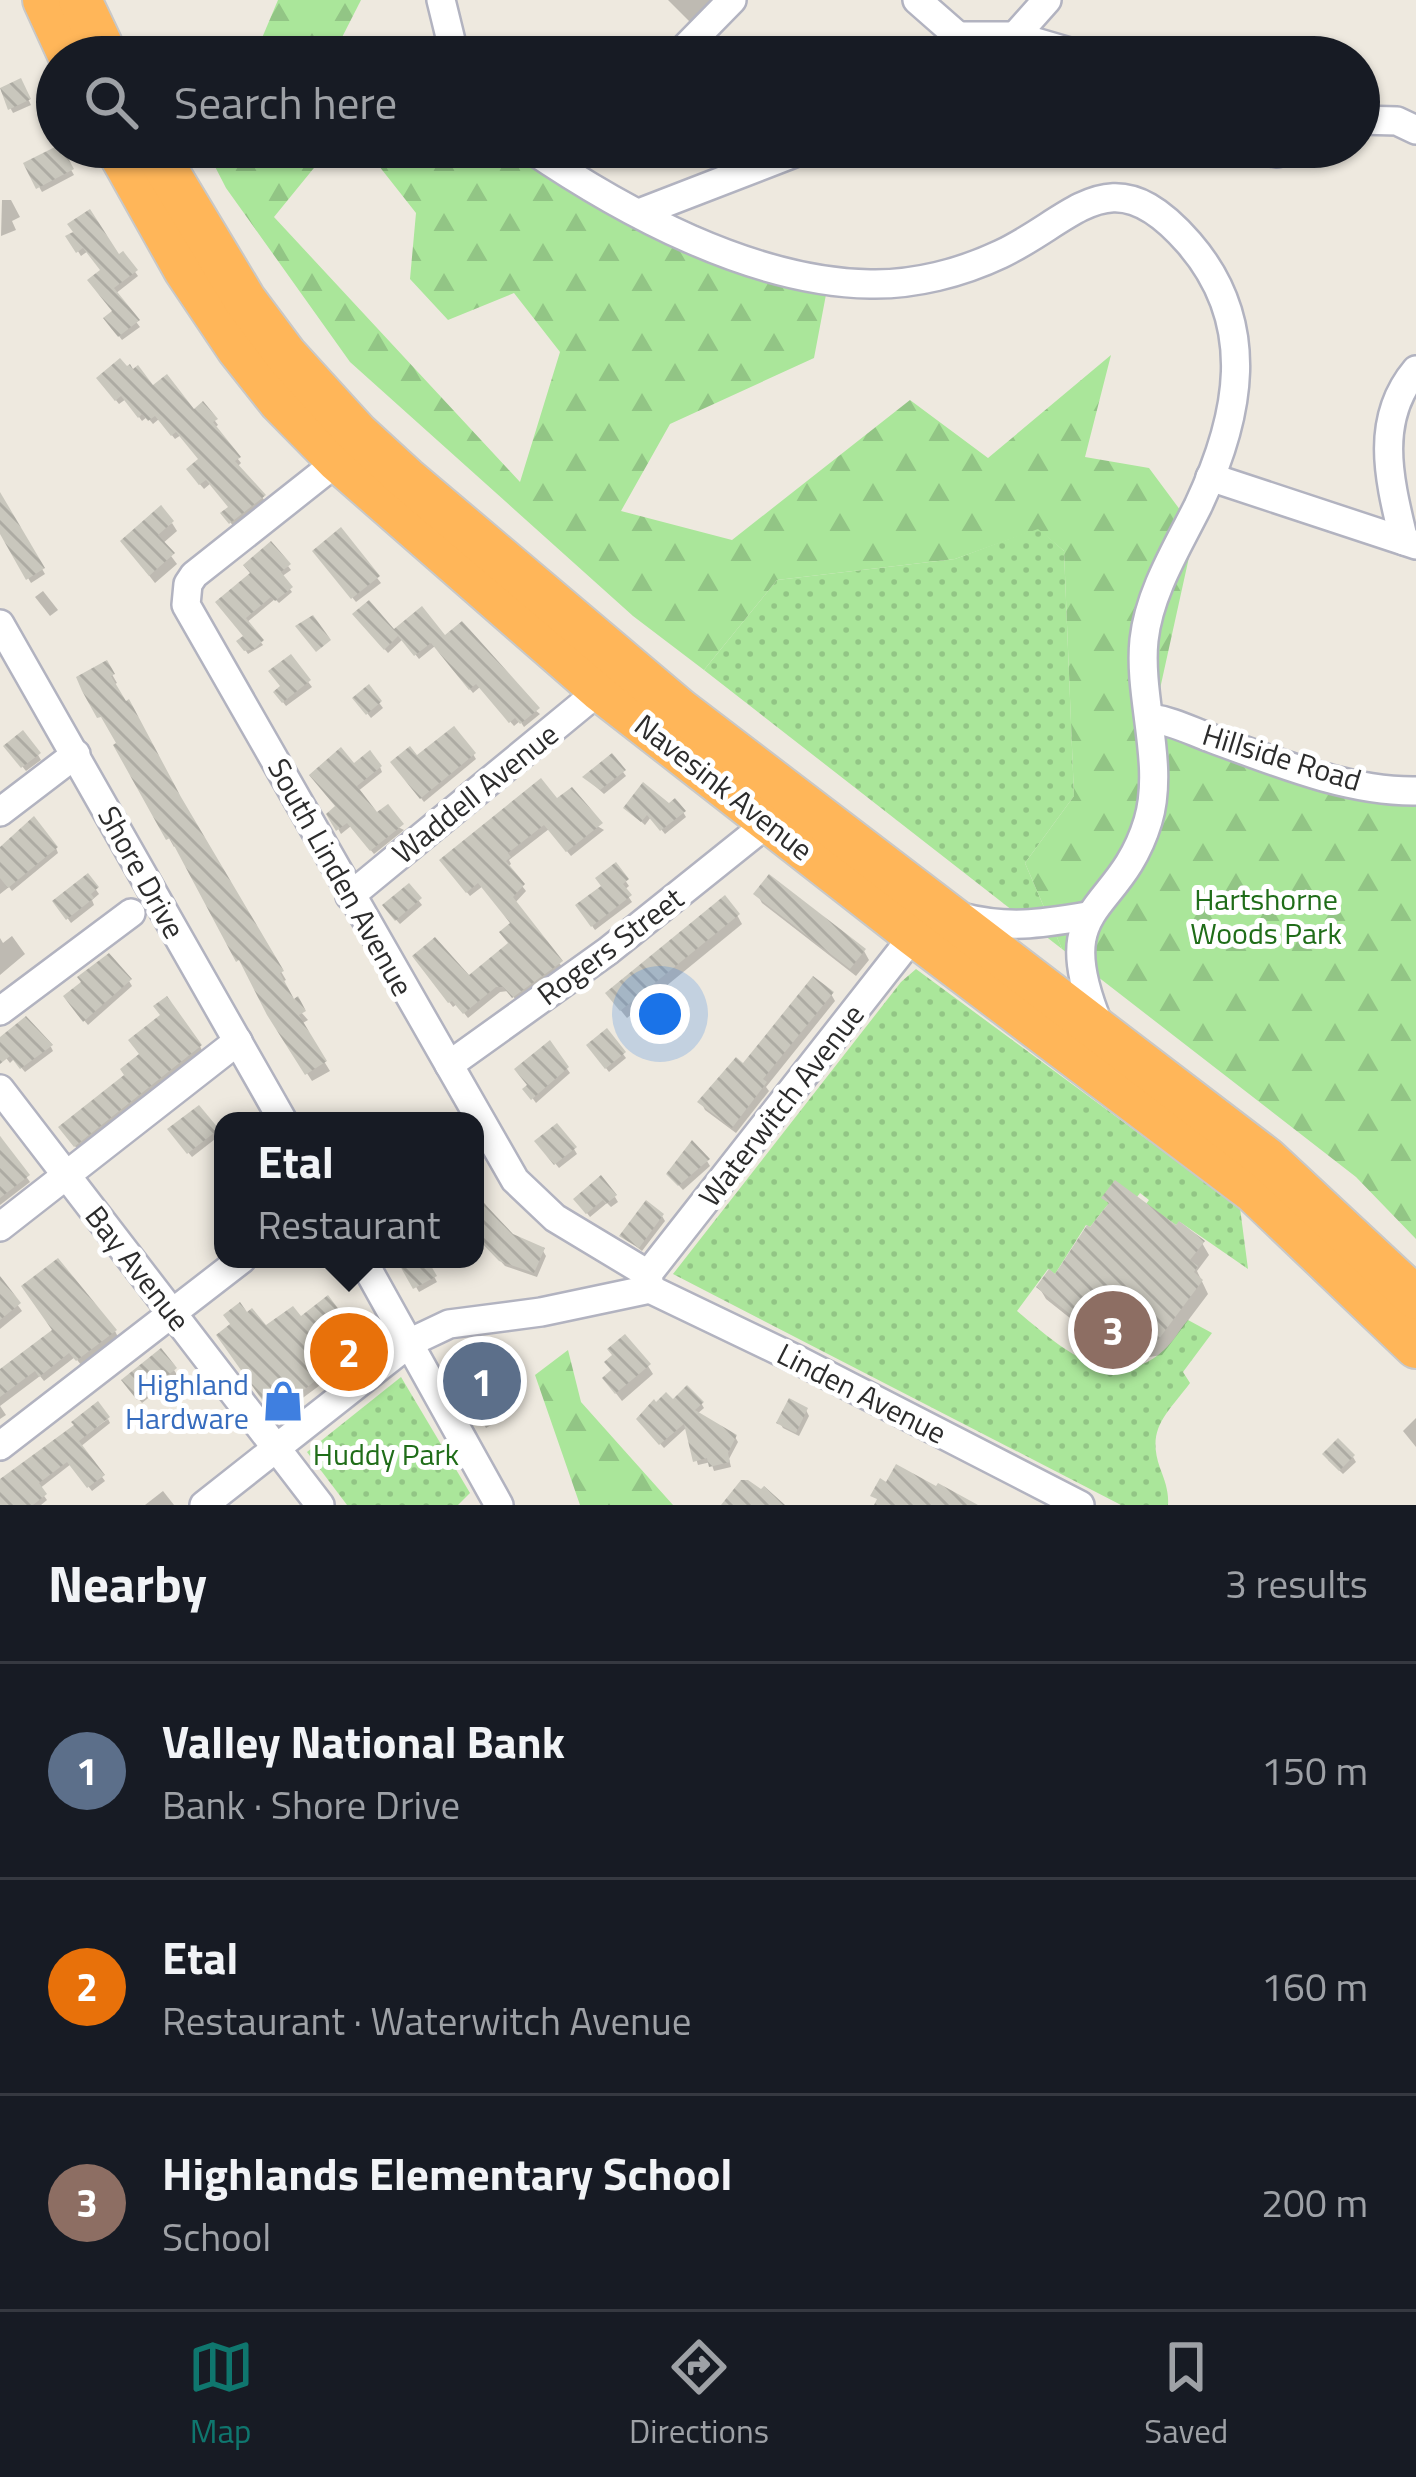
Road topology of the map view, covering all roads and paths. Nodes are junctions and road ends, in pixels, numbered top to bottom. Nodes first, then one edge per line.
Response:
1 (44, 0) edge
2 (80, 0) edge
3 (441, 0) edge
4 (732, 0) edge
5 (917, 0) edge
6 (1048, 0) edge
7 (60, 36) edge
8 (97, 36) edge
9 (450, 36) edge
10 (697, 36) edge
11 (958, 36) joint
12 (1015, 36) joint
13 (1380, 121) edge
14 (1416, 130) edge
15 (128, 168) edge
16 (166, 168) edge
17 (560, 168) edge
18 (756, 168) edge
19 (639, 213) junction
20 (1416, 370) edge
21 (338, 461) junction
22 (1210, 477) junction
23 (1410, 543) edge
24 (0, 624) edge
25 (600, 690) junction
26 (1150, 718) junction
27 (76, 754) junction
28 (1416, 791) edge
29 (0, 812) edge
30 (769, 822) junction
31 (350, 896) junction
32 (131, 914) dead end
33 (1087, 916) junction
34 (927, 923) junction
35 (0, 1011) edge
36 (1102, 1034) junction
37 (238, 1042) junction
38 (449, 1065) junction
39 (0, 1088) edge
40 (278, 1112) edge
41 (475, 1112) edge
42 (484, 1129) edge
43 (66, 1175) junction
44 (0, 1226) edge
45 (230, 1268) edge
46 (367, 1268) edge
47 (649, 1282) junction
48 (1416, 1298) edge
49 (173, 1313) junction
50 (411, 1342) junction
51 (1416, 1347) edge
52 (0, 1446) edge
53 (276, 1447) junction
54 (1075, 1504) edge
55 (204, 1505) edge
56 (320, 1505) edge
57 (499, 1505) edge

1 - 7 highway
2 - 8 highway
3 - 9 street
4 - 10 street
5 - 11 street
6 - 12 street
11 - 12 street
13 - 14 street
15 - 21 highway, Navesink Avenue
16 - 34 highway, Navesink Avenue
17 - 19 street
18 - 19 street
19 - 22 street
20 - 23 street
21 - 25 highway, Navesink Avenue
21 - 31 street, South Linden Avenue
22 - 23 street
22 - 26 street
24 - 27 street, Shore Drive
25 - 30 highway, Navesink Avenue
25 - 31 street, Waddell Avenue
26 - 28 street, Hillside Road
26 - 33 street
27 - 29 street
27 - 37 street, Shore Drive
30 - 34 highway, Navesink Avenue
30 - 38 street, Rogers Street
31 - 38 street, South Linden Avenue
32 - 35 street
33 - 34 street
33 - 36 street
34 - 36 highway, Navesink Avenue
34 - 47 street, Waterwitch Avenue
34 - 51 highway, Navesink Avenue
36 - 48 highway, Navesink Avenue
37 - 40 street, Shore Drive
37 - 43 street
38 - 41 street, South Linden Avenue
39 - 43 street, Bay Avenue
42 - 47 street, South Linden Avenue
43 - 44 street
43 - 49 street, Bay Avenue
45 - 49 street
46 - 50 street
47 - 50 street
47 - 54 street, Linden Avenue
49 - 52 street
49 - 53 street, Bay Avenue
50 - 53 street
50 - 57 street
53 - 55 street
53 - 56 street, Bay Avenue

